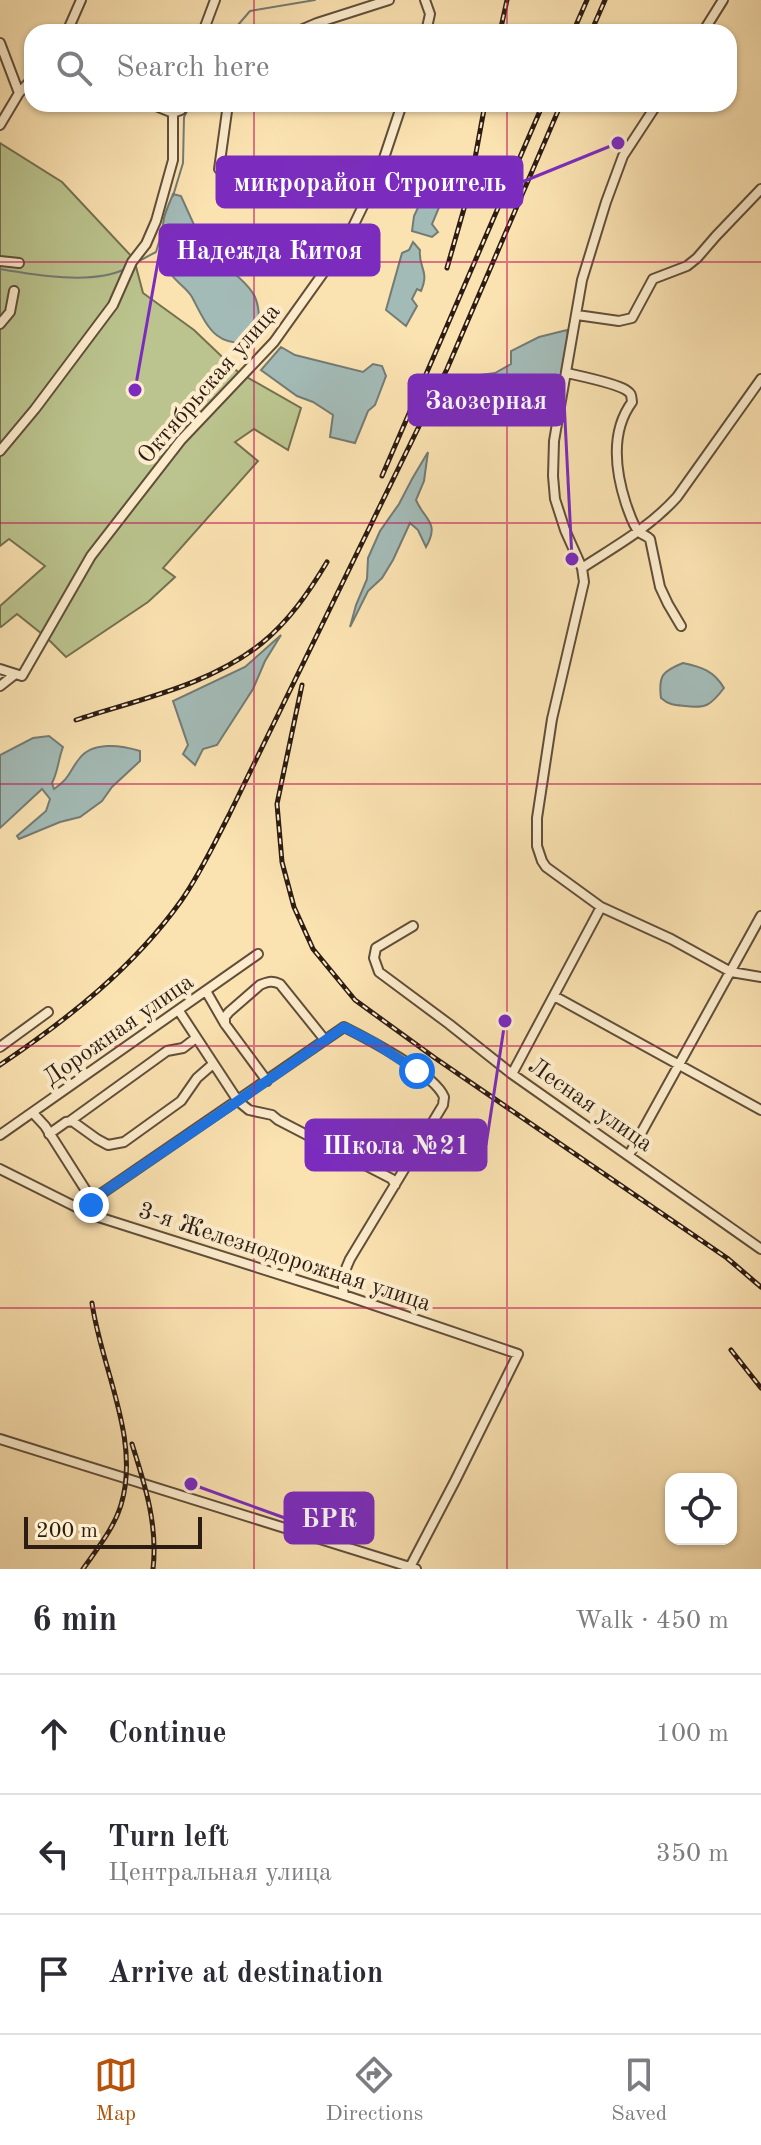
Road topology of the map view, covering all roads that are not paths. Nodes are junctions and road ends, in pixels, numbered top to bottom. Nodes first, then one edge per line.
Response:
1 (81, 0) edge
2 (215, 0) edge
3 (389, 0) edge
4 (425, 0) edge
5 (723, 0) edge
6 (70, 24) edge
7 (206, 24) edge
8 (315, 24) edge
9 (428, 24) edge
10 (708, 24) edge
11 (0, 43) edge
12 (24, 88) edge
13 (19, 93) junction
14 (227, 112) edge
15 (399, 112) edge
16 (652, 112) edge
17 (173, 113) edge
18 (0, 125) edge
19 (219, 169) dead end
20 (761, 189) edge
21 (0, 261) edge
22 (19, 263) dead end
23 (14, 291) dead end
24 (577, 315) junction
25 (0, 324) edge
26 (567, 373) junction
27 (761, 379) edge
28 (0, 451) edge
29 (639, 532) junction
30 (582, 568) junction
31 (681, 626) dead end
32 (0, 669) edge
33 (18, 676) junction
34 (0, 686) edge
35 (601, 907) junction
36 (761, 916) edge
37 (413, 926) dead end
38 (258, 954) dead end
39 (731, 972) junction
40 (761, 977) edge
41 (206, 991) junction
42 (554, 996) junction
43 (179, 1011) junction
44 (48, 1012) dead end
45 (225, 1024) junction
46 (196, 1038) junction
47 (325, 1040) junction
48 (0, 1047) edge
49 (213, 1064) junction
50 (680, 1064) junction
51 (512, 1074) junction
52 (267, 1081) junction
53 (238, 1101) junction
54 (761, 1110) edge
55 (33, 1113) junction
56 (70, 1121) junction
57 (49, 1134) junction
58 (0, 1135) edge
59 (629, 1155) junction
60 (0, 1169) edge
61 (395, 1185) junction
62 (92, 1200) junction
63 (92, 1215) junction
64 (761, 1249) edge
65 (344, 1295) junction
66 (0, 1439) edge
67 (413, 1568) edge

1 - 6 street
2 - 7 street
3 - 8 street
4 - 9 street
5 - 10 street
11 - 13 street
12 - 13 street
13 - 18 street
14 - 19 street
15 - 33 street, Октябрьская улица
16 - 24 street
17 - 28 street
20 - 24 street
21 - 22 street
23 - 25 street
24 - 26 street
26 - 29 street
26 - 30 street
27 - 29 street
29 - 30 street
29 - 31 street
30 - 35 street
32 - 33 street
33 - 34 street
35 - 39 street
35 - 42 street
36 - 39 street
37 - 51 street, Лесная улица
38 - 41 street, Дорожная улица
39 - 40 street
39 - 50 street
41 - 43 street, Дорожная улица
41 - 45 street
42 - 50 street
42 - 51 street
43 - 46 street
43 - 55 street, Дорожная улица
44 - 48 street
45 - 47 street
45 - 52 street
46 - 49 street
46 - 56 street
47 - 52 street
47 - 61 street
49 - 53 street
49 - 56 street
50 - 54 street
50 - 59 street
51 - 59 street, Лесная улица
52 - 53 street
53 - 61 street
53 - 62 street
55 - 57 street
55 - 58 street, Дорожная улица
56 - 57 street
57 - 62 street
59 - 64 street, Лесная улица
60 - 63 street, 3-я Железнодорожная улица
61 - 65 street
62 - 63 street
63 - 65 street, 3-я Железнодорожная улица
65 - 67 street, 3-я Железнодорожная улица
66 - 67 street

